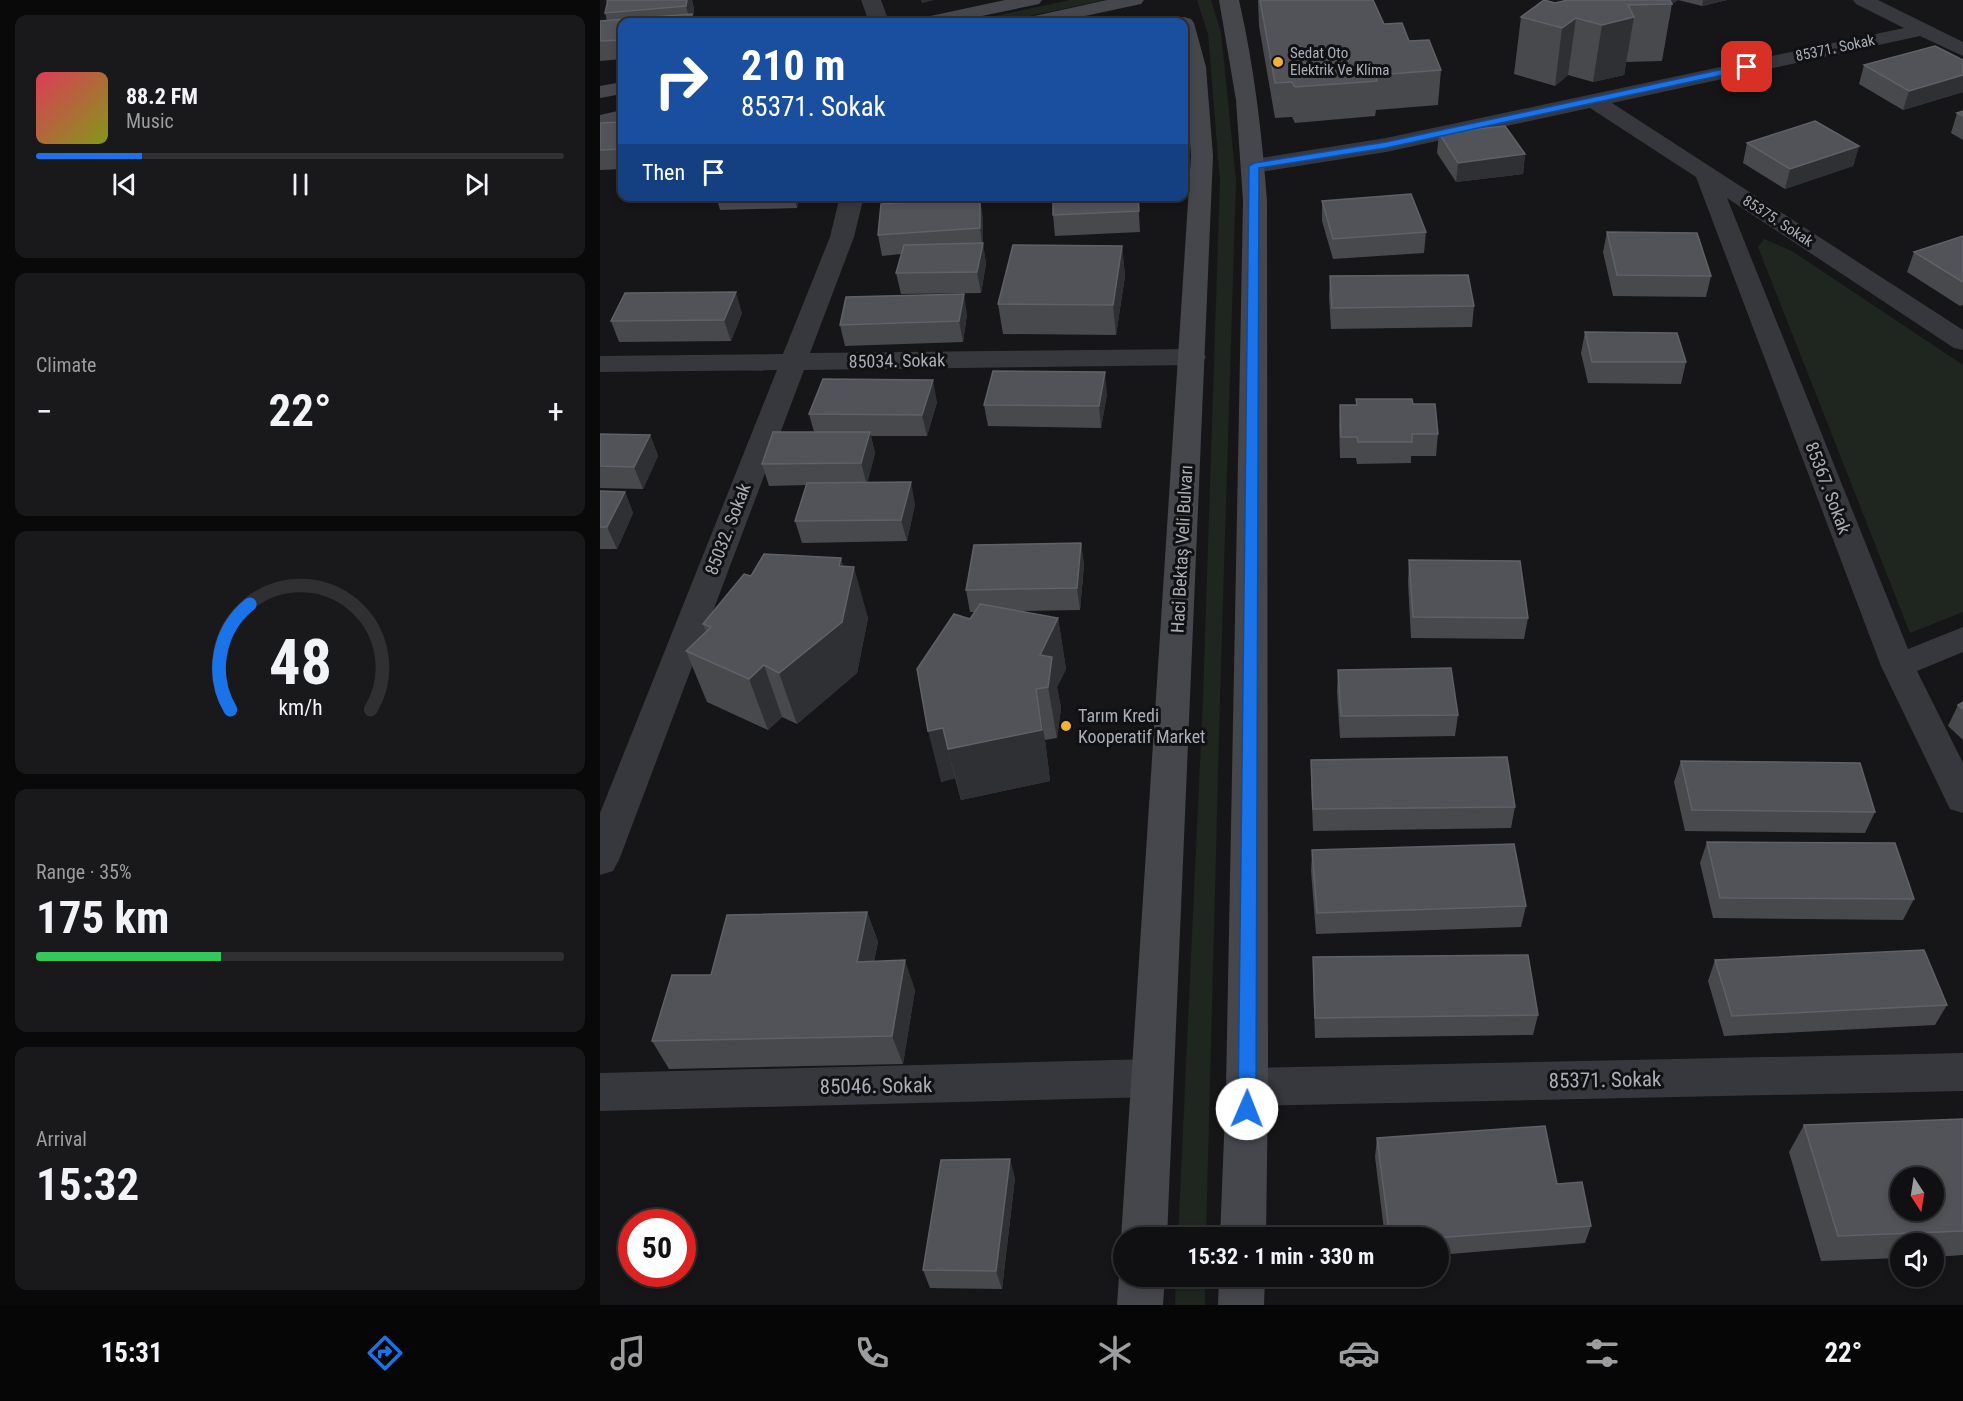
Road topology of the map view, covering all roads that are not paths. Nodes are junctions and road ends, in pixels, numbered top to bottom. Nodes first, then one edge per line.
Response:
1 (871, 0) edge
2 (1032, 0) edge
3 (1134, 0) edge
4 (1229, 0) edge
5 (1863, 0) edge
6 (878, 18) edge
7 (947, 18) edge
8 (1051, 18) edge
9 (1922, 30) junction
10 (1188, 41) edge
11 (1963, 50) edge
12 (618, 89) edge
13 (600, 92) edge
14 (1593, 100) junction
15 (618, 118) edge
16 (600, 122) edge
17 (1254, 166) junction
18 (1705, 172) junction
19 (851, 201) edge
20 (1963, 342) edge
21 (1193, 357) junction
22 (793, 362) junction
23 (600, 364) edge
24 (1963, 639) edge
25 (1898, 666) junction
26 (1963, 799) edge
27 (600, 860) edge
28 (1963, 1072) edge
29 (1152, 1077) junction
30 (1247, 1087) junction
31 (600, 1092) edge
32 (1145, 1227) edge
33 (1243, 1227) edge
34 (1141, 1287) edge
35 (1242, 1287) edge
36 (1140, 1305) edge
37 (1241, 1305) edge

1 - 6 street
2 - 7 main road
3 - 8 main road
4 - 17 main road
5 - 9 street
9 - 11 street
9 - 14 street, 85371. Sokak
10 - 21 main road, Haci Bektaş Veli Bulvarı
12 - 13 main road
14 - 17 street, 85371. Sokak
14 - 18 street, 85375. Sokak
15 - 16 main road
17 - 30 main road
18 - 20 street, 85375. Sokak
18 - 25 street, 85367. Sokak
19 - 22 street, 85032. Sokak
21 - 22 street, 85034. Sokak
21 - 29 main road, Haci Bektaş Veli Bulvarı
22 - 23 street, 85034. Sokak
22 - 27 street, 85032. Sokak
24 - 25 street
25 - 26 street, 85367. Sokak
28 - 30 street, 85371. Sokak
29 - 31 street, 85046. Sokak
29 - 32 main road, Haci Bektaş Veli Bulvarı
30 - 33 main road
34 - 36 main road
35 - 37 main road

